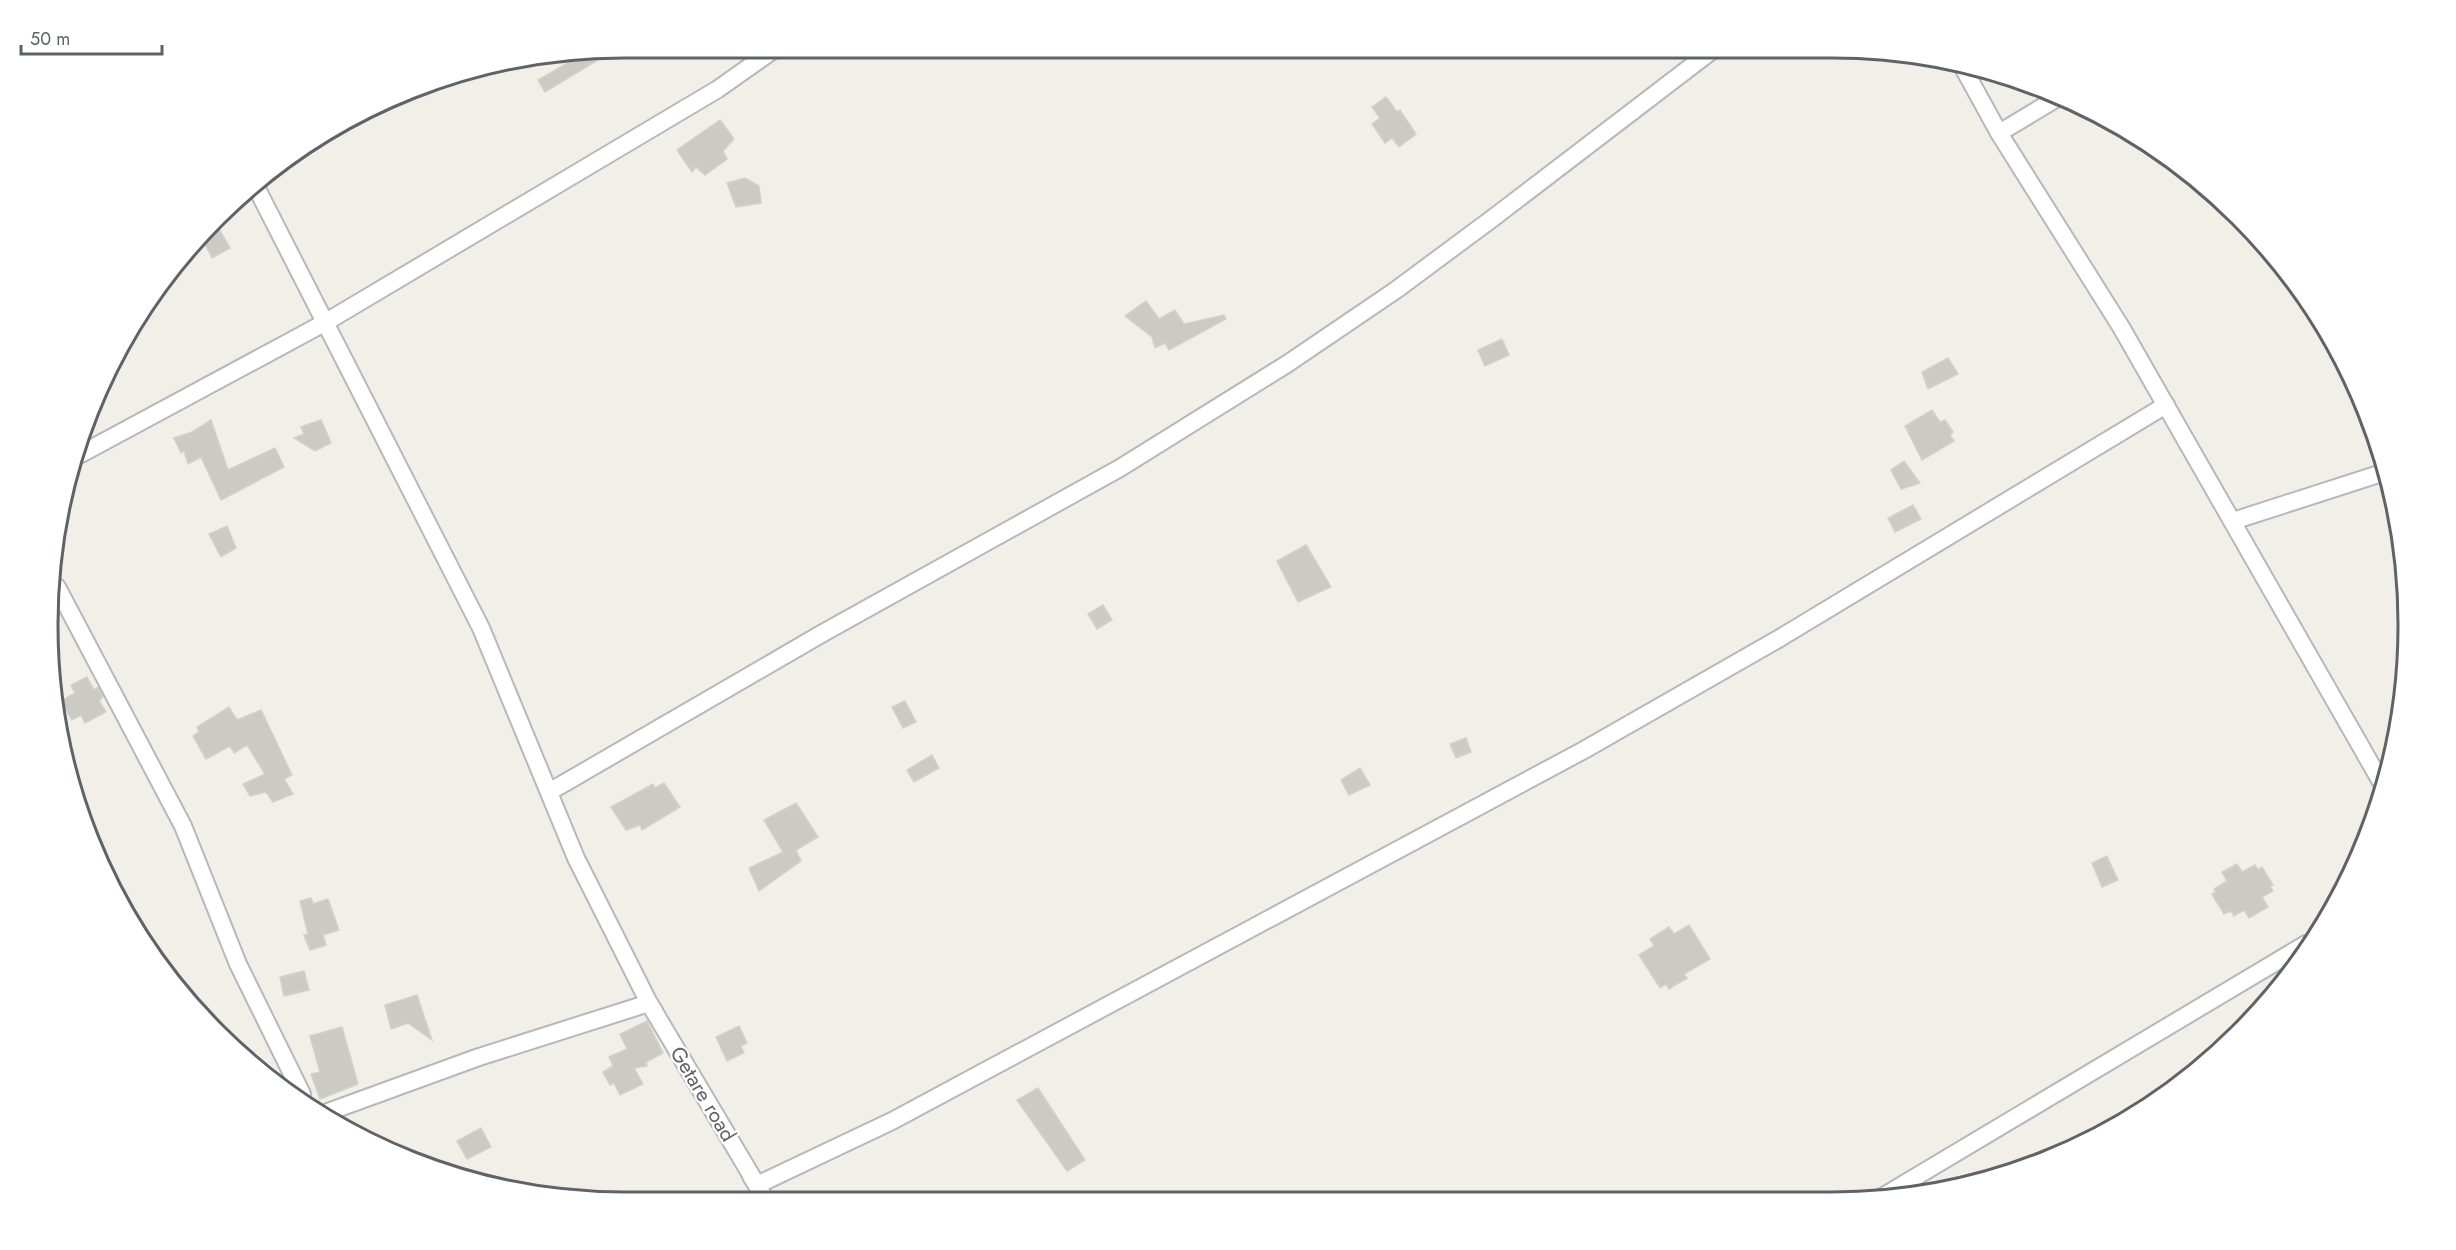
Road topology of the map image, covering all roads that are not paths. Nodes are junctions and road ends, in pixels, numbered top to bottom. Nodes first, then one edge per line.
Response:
1 (762, 58) edge
2 (1702, 58) edge
3 (1967, 75) edge
4 (2050, 103) edge
5 (1999, 133) junction
6 (259, 192) edge
7 (326, 322) junction
8 (2166, 405) junction
9 (86, 451) edge
10 (2377, 475) edge
11 (2233, 521) junction
12 (60, 592) edge
13 (2377, 775) edge
14 (549, 792) junction
15 (2294, 951) edge
16 (649, 1003) junction
17 (299, 1088) edge
18 (333, 1110) edge
19 (757, 1185) junction
20 (1898, 1188) edge
21 (761, 1192) edge

1 - 7 street
2 - 14 street
3 - 5 street
4 - 5 street
5 - 8 street
6 - 7 street
7 - 9 street
7 - 14 street
8 - 11 street
8 - 19 street
10 - 11 street
11 - 13 street
12 - 17 street
14 - 16 street
15 - 20 street
16 - 18 street
16 - 19 street
19 - 21 street

